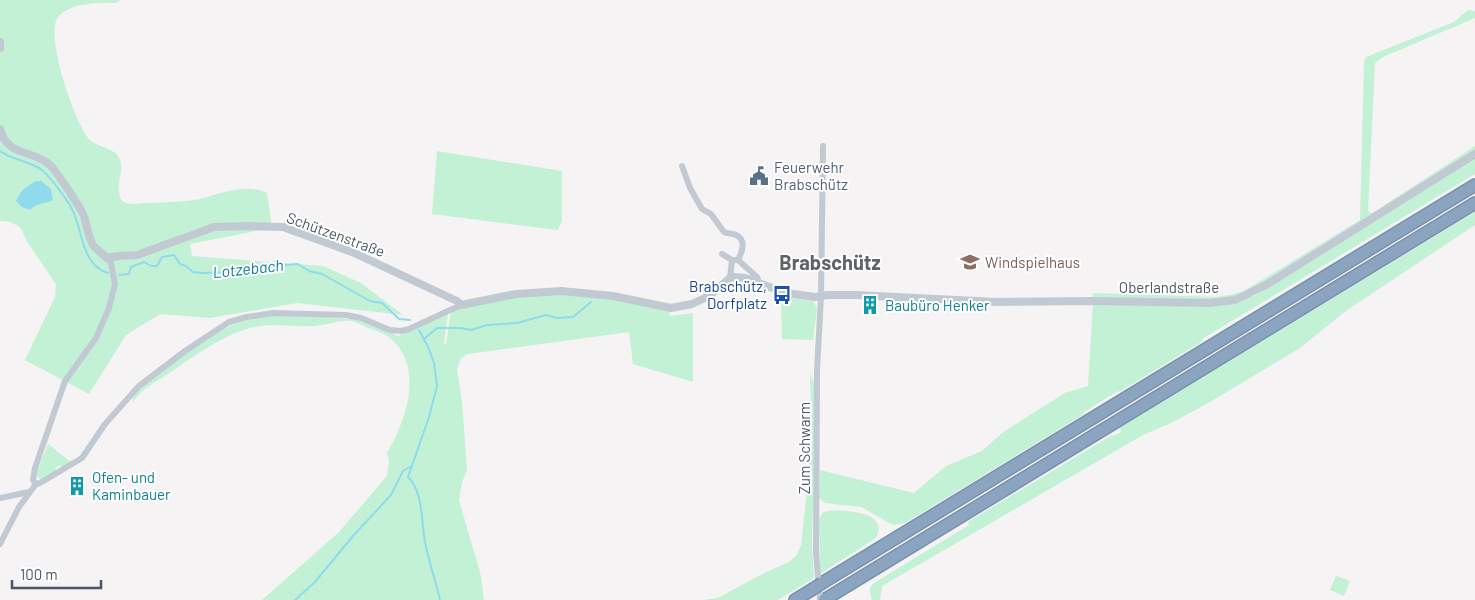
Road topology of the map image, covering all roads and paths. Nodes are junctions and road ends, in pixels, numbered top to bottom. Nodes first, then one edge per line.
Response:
1 (0, 42) edge
2 (0, 48) edge
3 (0, 129) edge
4 (824, 146) dead end
5 (1475, 154) edge
6 (682, 166) dead end
7 (1475, 185) edge
8 (1475, 202) edge
9 (722, 254) dead end
10 (107, 258) junction
11 (735, 260) junction
12 (730, 278) junction
13 (759, 283) junction
14 (821, 296) junction
15 (461, 305) junction
16 (36, 484) junction
17 (29, 492) junction
18 (0, 498) edge
19 (0, 544) edge
20 (795, 600) edge
21 (823, 600) edge

1 - 2 street
3 - 10 street
4 - 14 street, Zum Schwarm
5 - 14 street, Oberlandstraße
6 - 11 street
7 - 20 highway
8 - 21 highway
9 - 11 street
10 - 15 street, Schützenstraße
10 - 16 street
11 - 12 street
11 - 13 street
12 - 13 street, Oberlandstraße
12 - 15 street
13 - 14 street, Oberlandstraße
14 - 21 street, Zum Schwarm
15 - 16 street
16 - 17 street
17 - 18 street
17 - 19 street

